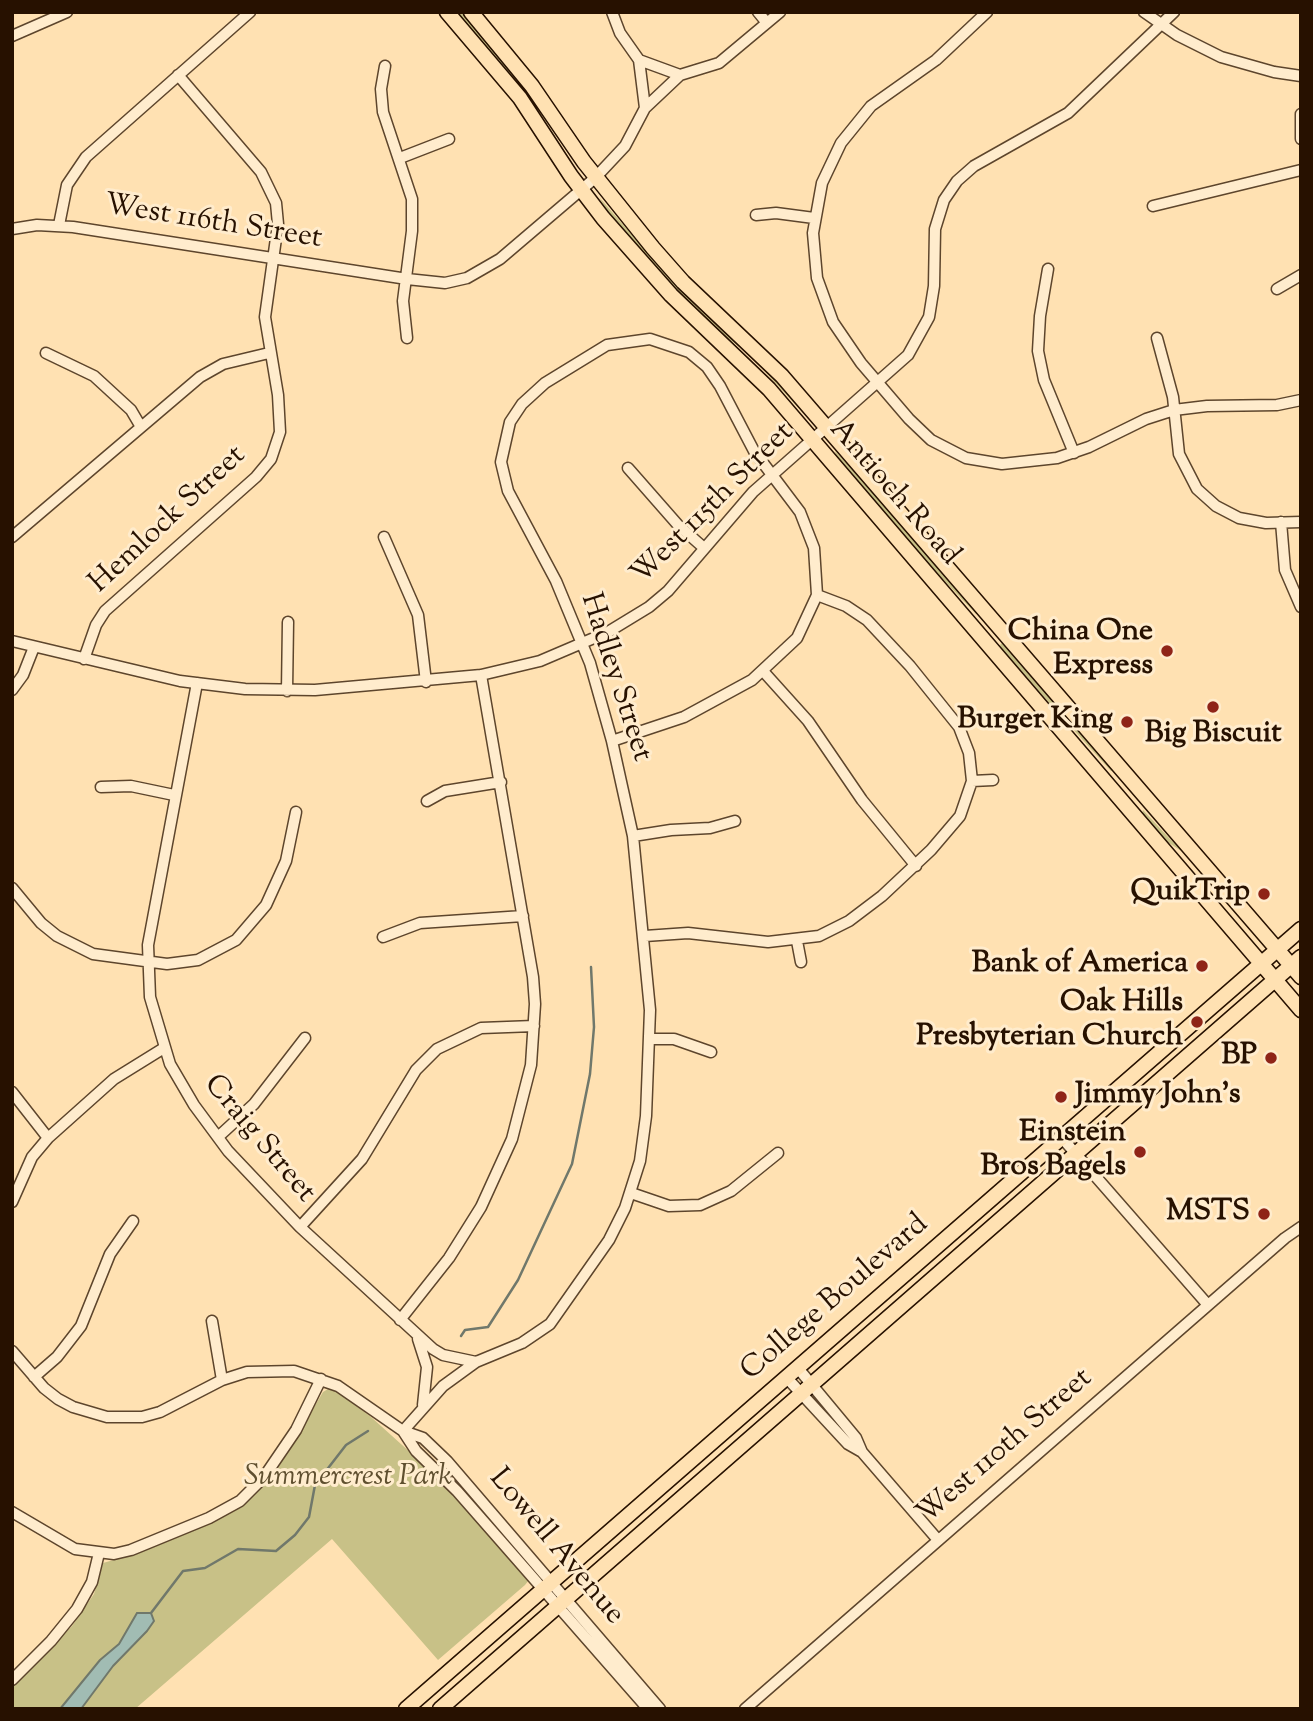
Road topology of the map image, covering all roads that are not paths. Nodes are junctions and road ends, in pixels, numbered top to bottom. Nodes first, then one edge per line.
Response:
1 (67, 12) edge
2 (250, 12) edge
3 (447, 12) edge
4 (471, 12) edge
5 (612, 12) edge
6 (758, 12) edge
7 (780, 12) edge
8 (987, 12) edge
9 (1144, 12) edge
10 (1174, 12) edge
11 (47, 17) edge
12 (767, 23) junction
13 (1161, 25) junction
14 (12, 36) edge
15 (639, 60) junction
16 (385, 66) dead end
17 (178, 75) junction
18 (680, 75) junction
19 (1301, 76) edge
20 (645, 108) junction
21 (1301, 114) edge
22 (449, 139) dead end
23 (1301, 139) edge
24 (400, 158) junction
25 (1301, 170) edge
26 (595, 178) junction
27 (581, 190) junction
28 (1153, 206) dead end
29 (756, 215) dead end
30 (814, 218) junction
31 (59, 225) junction
32 (12, 229) edge
33 (273, 258) junction
34 (1048, 269) dead end
35 (1301, 275) edge
36 (407, 279) junction
37 (1277, 289) dead end
38 (407, 338) dead end
39 (1157, 338) dead end
40 (269, 353) junction
41 (46, 354) dead end
42 (878, 384) junction
43 (1301, 400) edge
44 (1174, 410) junction
45 (141, 427) junction
46 (826, 428) junction
47 (812, 439) junction
48 (1074, 453) junction
49 (628, 468) dead end
50 (772, 475) junction
51 (1281, 522) junction
52 (1301, 522) edge
53 (12, 537) edge
54 (384, 537) dead end
55 (704, 548) junction
56 (817, 595) junction
57 (1301, 607) edge
58 (288, 622) dead end
59 (12, 641) edge
60 (583, 644) junction
61 (34, 647) junction
62 (84, 659) junction
63 (763, 671) junction
64 (481, 675) junction
65 (426, 682) junction
66 (197, 683) junction
67 (12, 690) edge
68 (287, 691) junction
69 (612, 741) junction
70 (993, 780) dead end
71 (972, 781) junction
72 (501, 782) junction
73 (101, 787) dead end
74 (174, 795) junction
75 (427, 801) dead end
76 (296, 812) dead end
77 (735, 821) dead end
78 (633, 836) junction
79 (916, 866) junction
80 (12, 888) edge
81 (523, 916) junction
82 (1301, 929) edge
83 (645, 936) junction
84 (383, 937) dead end
85 (797, 941) junction
86 (1277, 949) junction
87 (148, 962) junction
88 (801, 962) dead end
89 (1260, 964) junction
90 (1298, 966) edge
91 (1274, 980) junction
92 (1301, 1010) edge
93 (534, 1027) junction
94 (305, 1038) dead end
95 (649, 1039) junction
96 (164, 1048) junction
97 (712, 1052) dead end
98 (12, 1092) edge
99 (218, 1137) junction
100 (48, 1138) junction
101 (1062, 1138) junction
102 (778, 1153) dead end
103 (1076, 1153) junction
104 (631, 1193) junction
105 (12, 1202) edge
106 (133, 1221) dead end
107 (300, 1227) junction
108 (1301, 1227) edge
109 (1208, 1305) junction
110 (400, 1320) junction
111 (212, 1321) dead end
112 (416, 1334) junction
113 (12, 1351) edge
114 (476, 1362) junction
115 (792, 1372) junction
116 (34, 1377) junction
117 (321, 1379) junction
118 (222, 1380) junction
119 (806, 1389) junction
120 (422, 1407) junction
121 (403, 1431) junction
122 (12, 1512) edge
123 (938, 1540) junction
124 (99, 1553) junction
125 (548, 1586) junction
126 (562, 1602) junction
127 (15, 1673) edge
128 (406, 1709) edge
129 (440, 1709) edge
130 (648, 1709) edge
131 (660, 1709) edge
132 (745, 1709) edge

1 - 11 street
2 - 17 street
3 - 27 main road, Antioch Road
4 - 26 main road, Antioch Road
5 - 15 street
6 - 12 street
7 - 12 street, West 116th Street
8 - 30 street
9 - 13 street
10 - 13 street, West 115th Street
11 - 14 street
12 - 18 street, West 116th Street
13 - 19 street
13 - 42 street, West 115th Street
15 - 18 street
15 - 20 street
16 - 24 street
17 - 31 street
17 - 33 street, Hemlock Street
18 - 20 street, West 116th Street
20 - 26 street, West 116th Street
21 - 23 street
22 - 24 street
24 - 36 street
25 - 28 street
26 - 27 street, West 116th Street
26 - 46 main road, Antioch Road
27 - 36 street, West 116th Street
27 - 47 main road, Antioch Road
29 - 30 street
30 - 42 street
31 - 32 street, West 116th Street
31 - 33 street, West 116th Street
33 - 36 street, West 116th Street
33 - 40 street, Hemlock Street
34 - 48 street
35 - 37 street
36 - 38 street
39 - 44 street
40 - 45 street
40 - 62 street, Hemlock Street
41 - 45 street
42 - 46 street, West 115th Street
42 - 48 street
43 - 44 street
44 - 48 street
44 - 51 street
45 - 53 street
46 - 47 street, West 115th Street
46 - 86 main road, Antioch Road
47 - 50 street, West 115th Street
47 - 89 main road, Antioch Road
49 - 55 street
50 - 55 street, West 115th Street
50 - 56 street, Hadley Street
50 - 60 street, Hadley Street
51 - 52 street
51 - 57 street
54 - 65 street
55 - 60 street, West 115th Street
56 - 63 street
56 - 71 street
58 - 68 street
59 - 61 street, West 115th Street
60 - 64 street, West 115th Street
60 - 69 street, Hadley Street
61 - 62 street, West 115th Street
61 - 67 street
62 - 66 street, West 115th Street
63 - 69 street
63 - 79 street
64 - 65 street, West 115th Street
64 - 72 street
65 - 68 street, West 115th Street
66 - 68 street, West 115th Street
66 - 74 street, Craig Street
69 - 78 street, Hadley Street
70 - 71 street
71 - 79 street
72 - 75 street
72 - 81 street
73 - 74 street
74 - 87 street, Craig Street
76 - 87 street
77 - 78 street
78 - 83 street, Hadley Street
79 - 85 street
80 - 87 street
81 - 84 street
81 - 93 street
82 - 86 main road, College Boulevard
83 - 85 street
83 - 95 street, Hadley Street
85 - 88 street
86 - 89 main road, College Boulevard
86 - 90 main road, Antioch Road
87 - 96 street, Craig Street
89 - 91 main road, Antioch Road
89 - 101 main road, College Boulevard
90 - 91 main road, College Boulevard
91 - 92 main road, Antioch Road
91 - 103 main road, College Boulevard
93 - 107 street
93 - 110 street
94 - 99 street
95 - 97 street
95 - 104 street, Hadley Street
96 - 99 street, Craig Street
96 - 100 street
98 - 100 street
99 - 107 street, Craig Street
100 - 105 street
101 - 103 street
101 - 115 main road, College Boulevard
102 - 104 street
103 - 109 street
103 - 119 main road, College Boulevard
104 - 114 street, Hadley Street
106 - 116 street
107 - 110 street, Craig Street
108 - 109 street, West 110th Street
109 - 123 street, West 110th Street
110 - 112 street, Craig Street
111 - 118 street
112 - 114 street, Craig Street
112 - 120 street
113 - 116 street, Lowell Avenue
114 - 120 street, Hadley Street
115 - 119 street
115 - 125 main road, College Boulevard
116 - 118 street, Lowell Avenue
117 - 118 street, Lowell Avenue
117 - 121 street, Lowell Avenue
117 - 124 street
119 - 123 street
119 - 126 main road, College Boulevard
120 - 121 street, Hadley Street
121 - 125 street, Lowell Avenue
122 - 124 street
123 - 132 street, West 110th Street
124 - 127 street
125 - 126 street, Lowell Avenue
125 - 128 main road, College Boulevard
126 - 129 main road, College Boulevard
126 - 130 street, Lowell Avenue
126 - 131 street, Lowell Avenue

